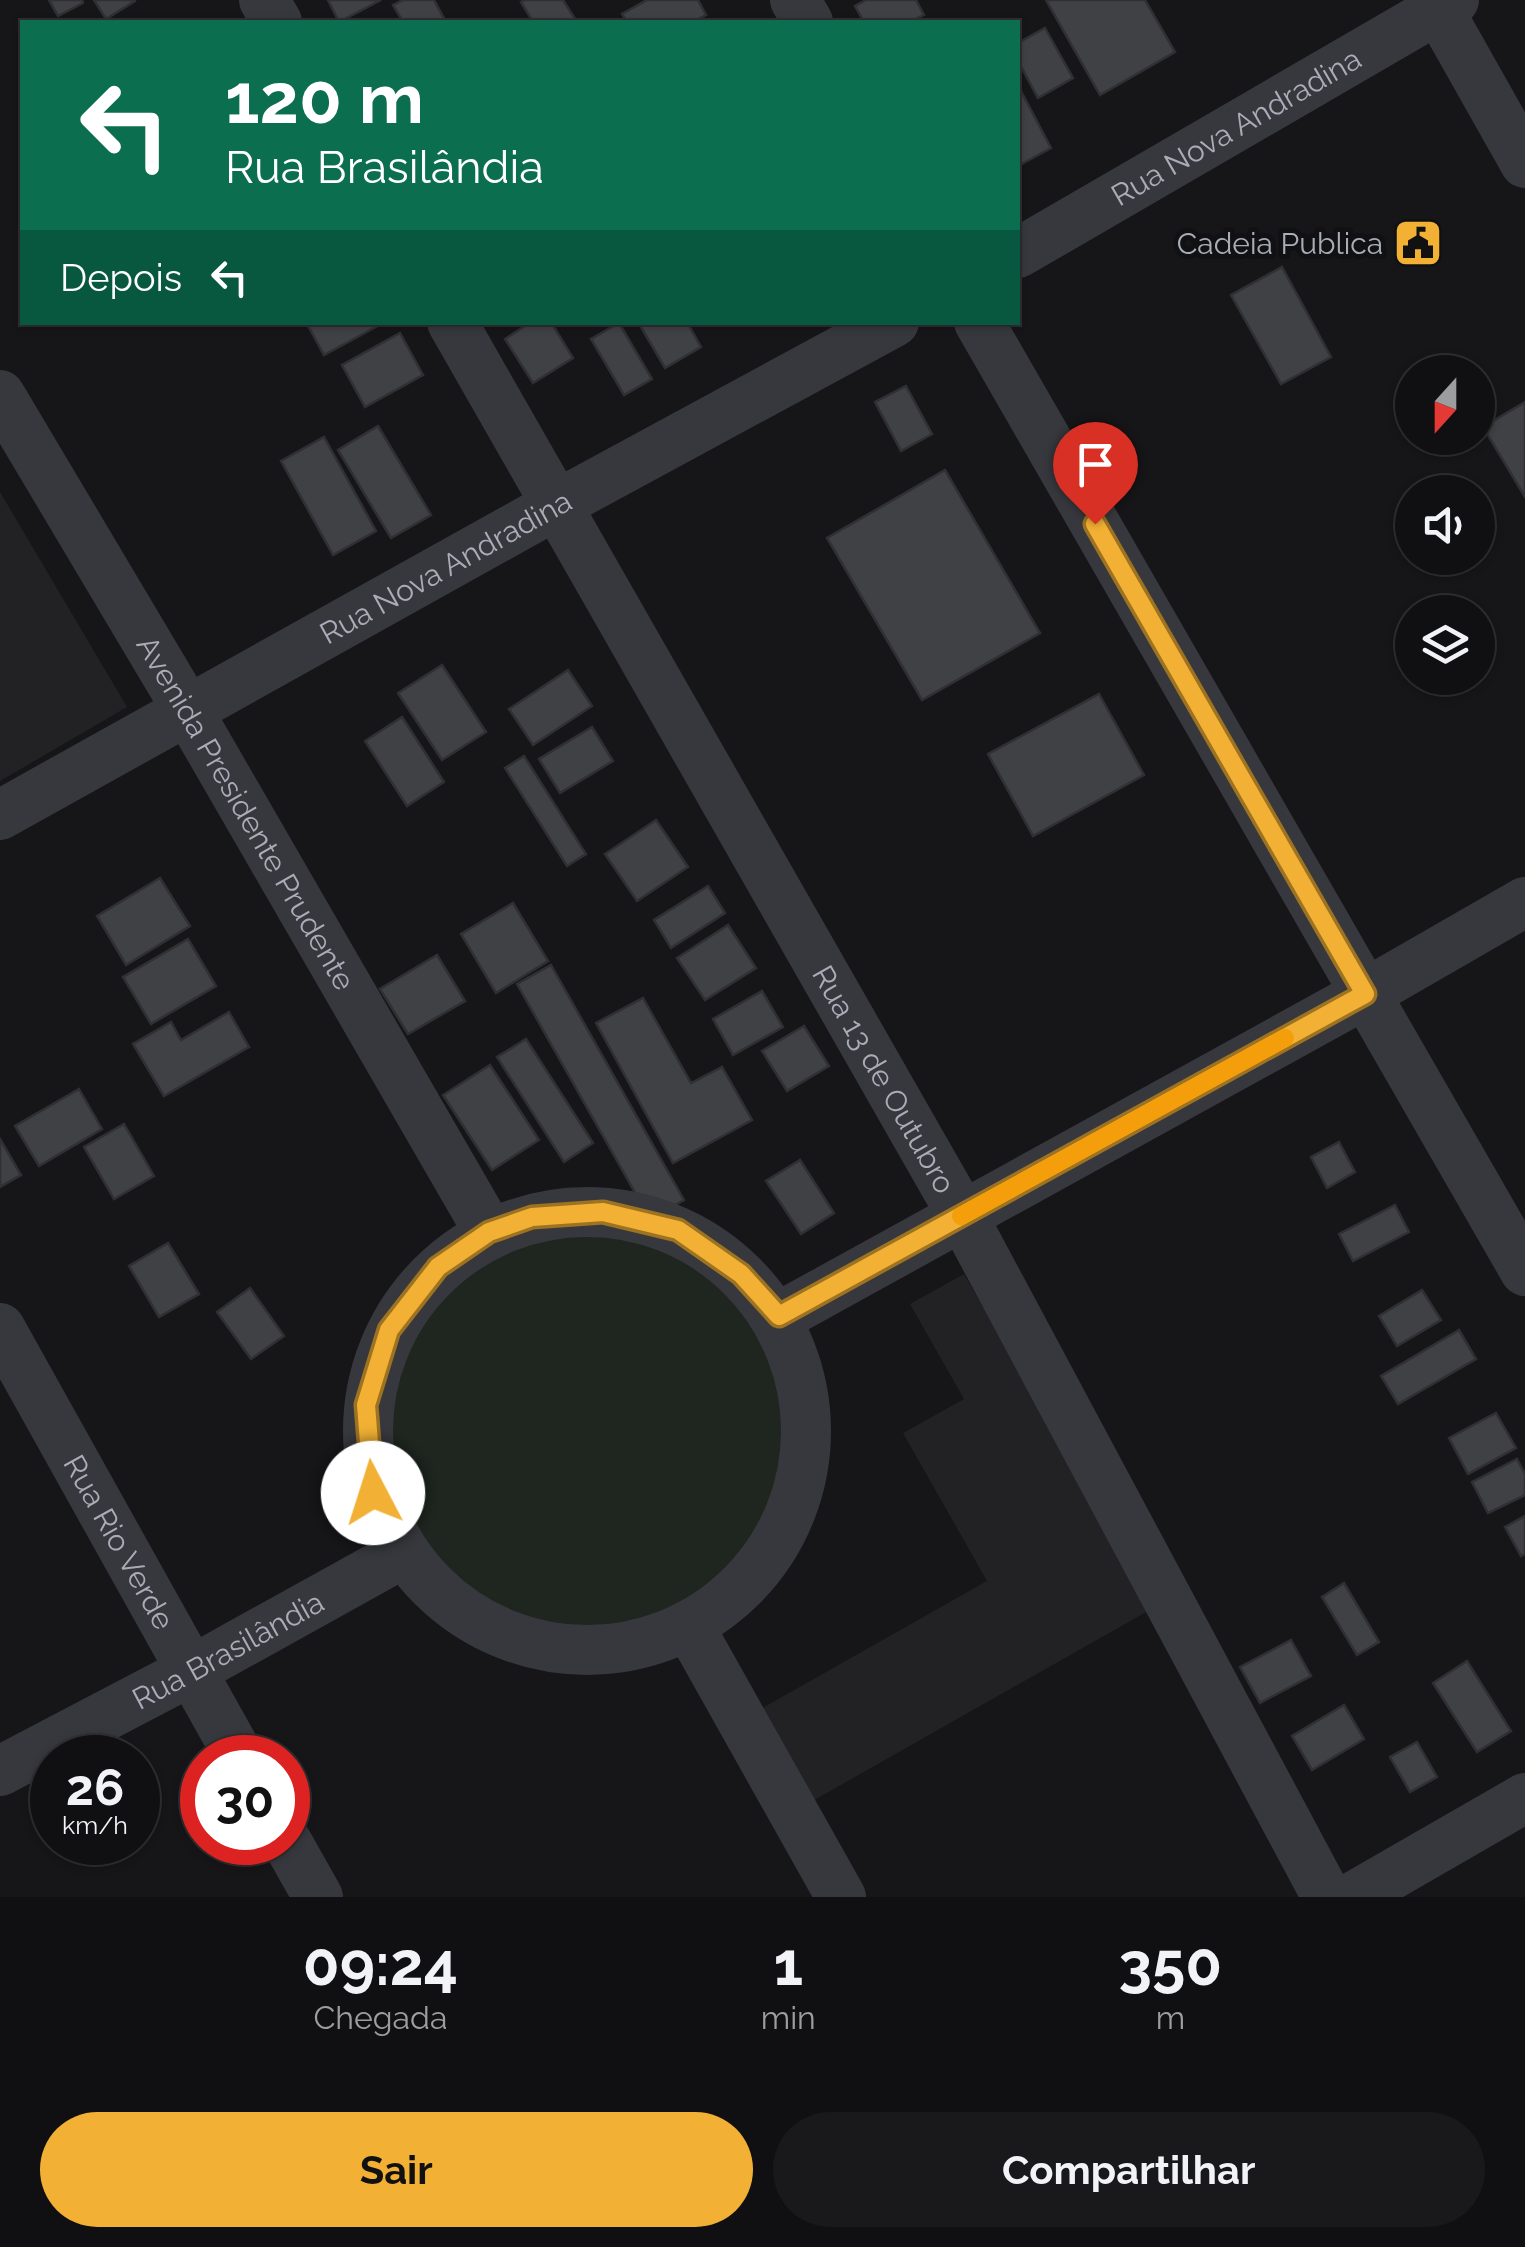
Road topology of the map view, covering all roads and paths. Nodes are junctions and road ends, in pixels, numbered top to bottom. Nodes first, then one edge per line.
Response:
1 (1441, 3) edge
2 (1525, 163) edge
3 (1020, 252) edge
4 (454, 325) edge
5 (888, 325) edge
6 (981, 325) edge
7 (0, 395) edge
8 (558, 504) junction
9 (188, 710) junction
10 (0, 816) edge
11 (1525, 902) edge
12 (1365, 994) junction
13 (962, 1215) junction
14 (489, 1232) junction
15 (1525, 1272) edge
16 (779, 1316) junction
17 (0, 1328) edge
18 (402, 1554) junction
19 (690, 1628) junction
20 (192, 1671) junction
21 (227, 1735) edge
22 (0, 1771) edge
23 (1525, 1798) edge
24 (300, 1865) edge
25 (318, 1897) edge
26 (841, 1897) edge
27 (1328, 1897) edge
28 (1353, 1897) edge

1 - 2 street
1 - 3 street, Rua Nova Andradina
4 - 8 street, Rua 13 de Outubro
5 - 8 street, Rua Nova Andradina
6 - 12 street
7 - 9 street, Avenida Presidente Prudente
8 - 9 street, Rua Nova Andradina
8 - 13 street, Rua 13 de Outubro
9 - 10 street, Rua Nova Andradina
9 - 14 street, Avenida Presidente Prudente
11 - 12 street
12 - 13 street
12 - 15 street
13 - 16 street
13 - 27 street, Rua 13 de Outubro
14 - 16 street
14 - 18 street
16 - 19 street
17 - 20 street, Rua Rio Verde
18 - 19 street
18 - 20 street, Rua Brasilândia
19 - 26 street
20 - 21 street, Rua Rio Verde
20 - 22 street, Rua Brasilândia
23 - 28 street
24 - 25 street

